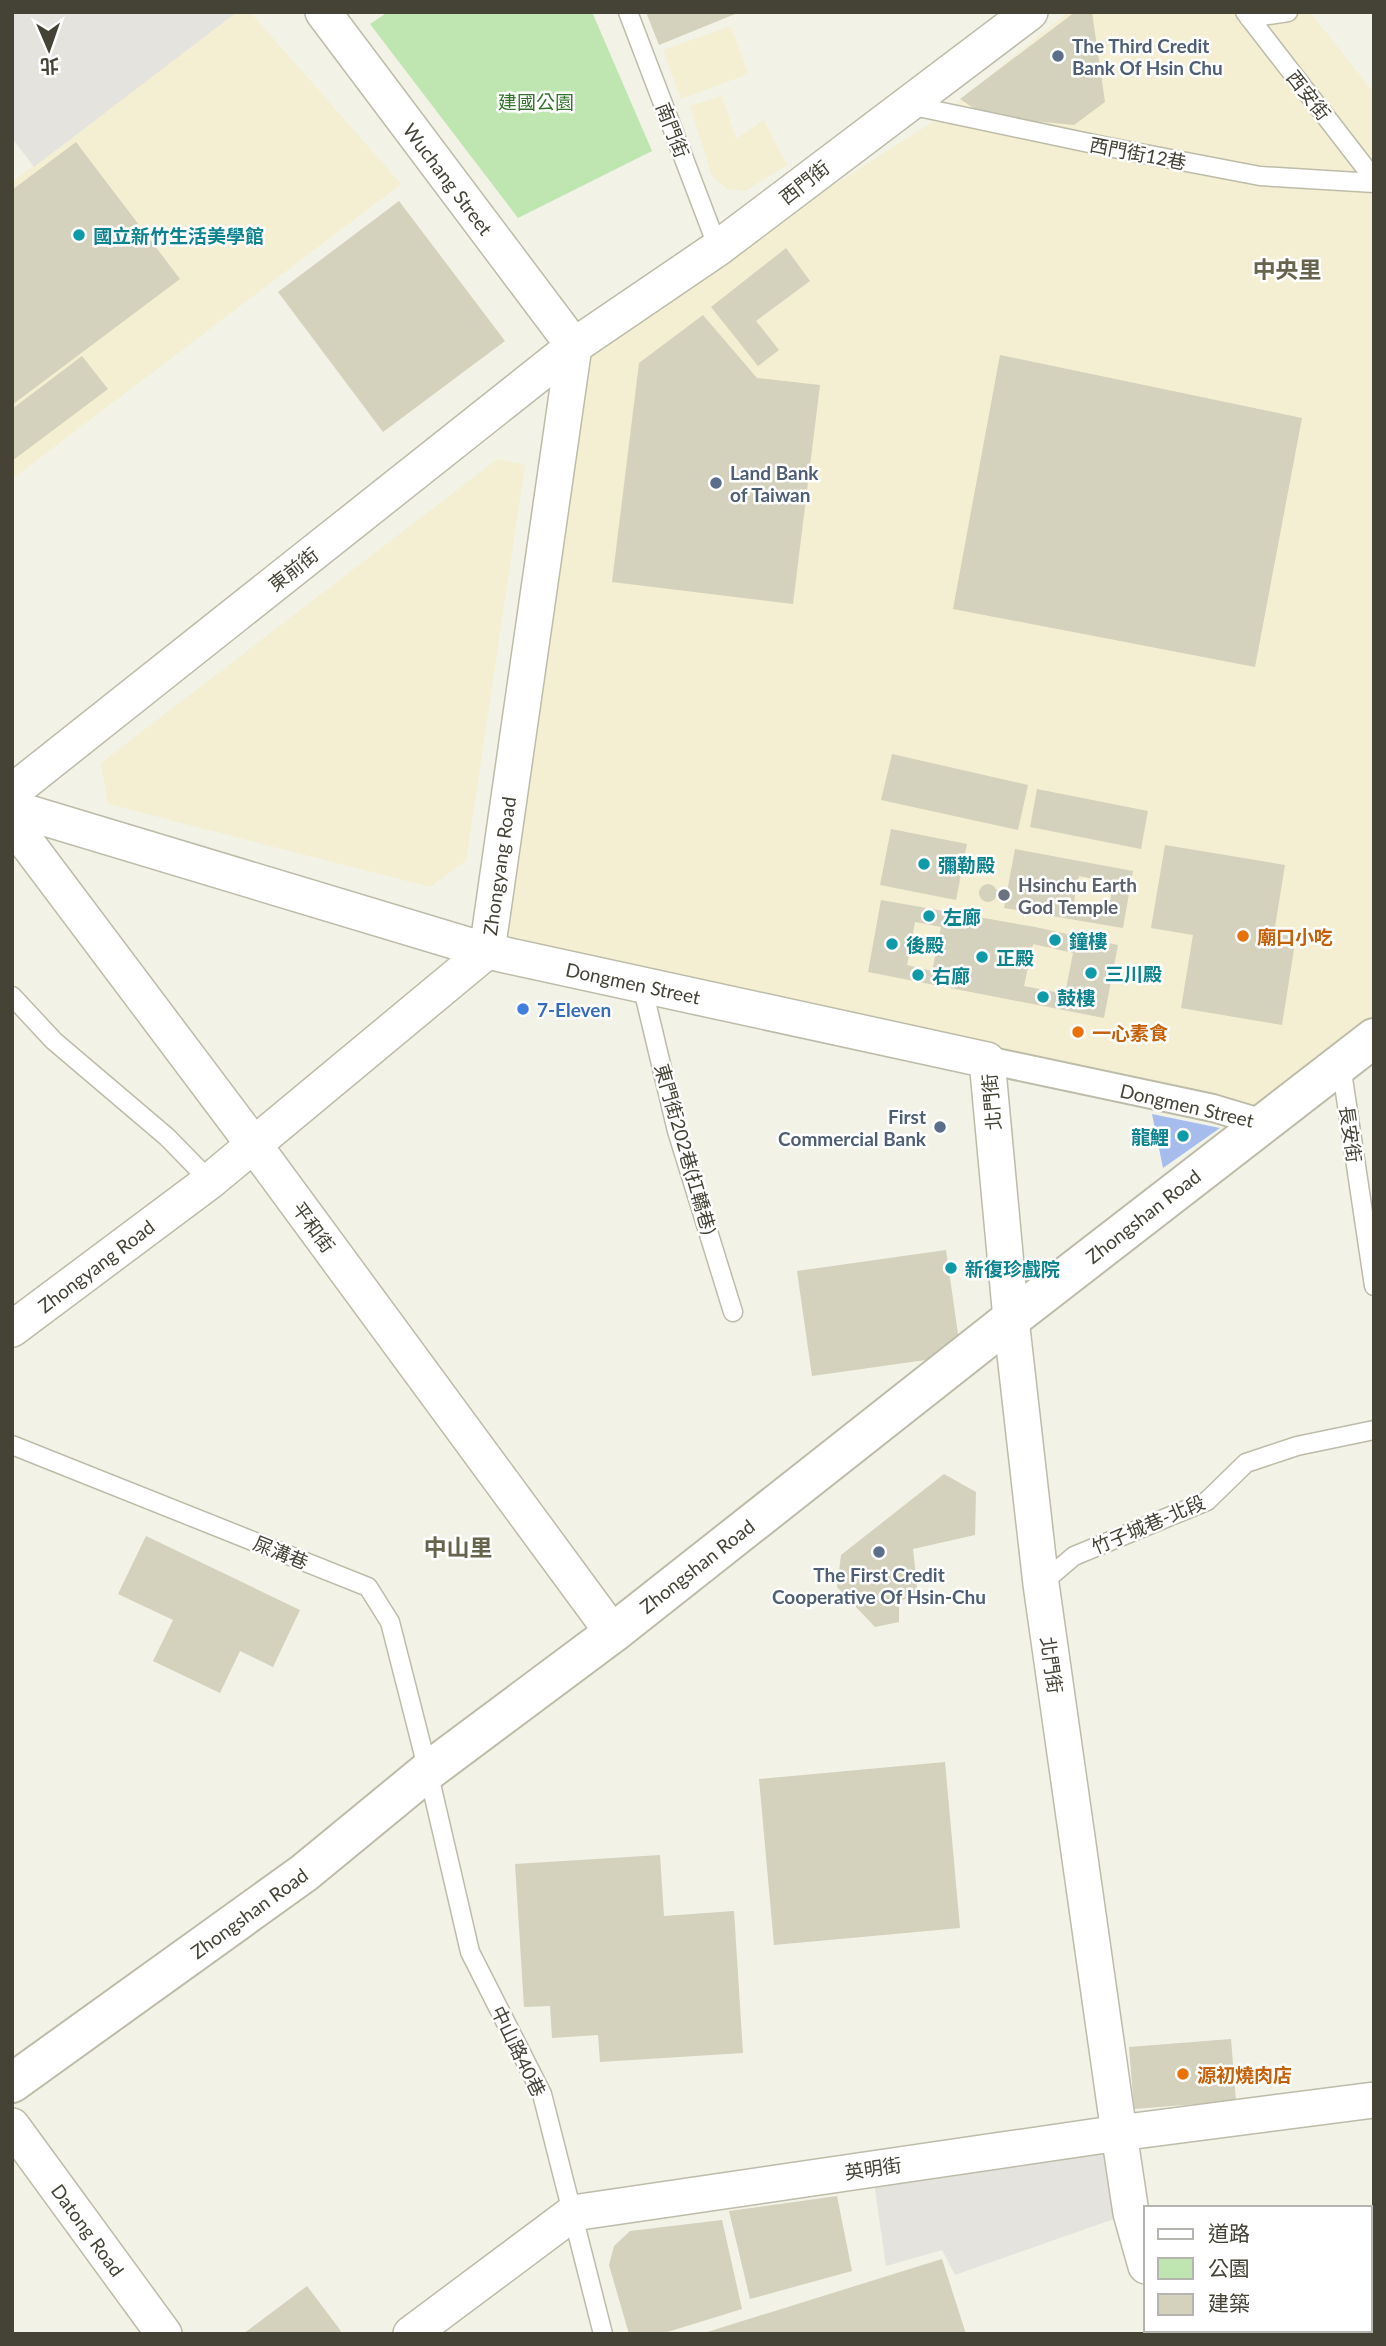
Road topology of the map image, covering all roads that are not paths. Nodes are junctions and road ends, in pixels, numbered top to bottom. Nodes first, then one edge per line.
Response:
1 (323, 12) edge
2 (628, 12) edge
3 (1030, 12) edge
4 (1288, 12) edge
5 (1247, 15) edge
6 (905, 104) junction
7 (1374, 181) edge
8 (718, 248) junction
9 (574, 346) junction
10 (12, 792) edge
11 (12, 808) edge
12 (12, 823) edge
13 (487, 951) junction
14 (642, 985) junction
15 (12, 996) edge
16 (1374, 1038) edge
17 (987, 1060) junction
18 (1341, 1065) junction
19 (1263, 1123) junction
20 (254, 1145) junction
21 (210, 1181) junction
22 (1374, 1286) edge
23 (733, 1312) dead end
24 (1011, 1319) junction
25 (12, 1329) edge
26 (1374, 1430) edge
27 (12, 1445) edge
28 (1041, 1584) junction
29 (612, 1633) junction
30 (428, 1771) junction
31 (12, 2083) edge
32 (1374, 2100) edge
33 (12, 2126) edge
34 (1119, 2133) junction
35 (573, 2213) junction
36 (1144, 2259) edge
37 (164, 2334) edge
38 (411, 2334) edge
39 (603, 2334) edge

1 - 9 street, Wuchang Street
2 - 8 lane, 南門街
3 - 6 street, 西門街
4 - 5 lane
5 - 7 lane, 西安街
6 - 7 lane, 西門街12巷
6 - 8 street, 西門街
8 - 9 street, 西門街
9 - 10 street, 東前街
9 - 13 street, Zhongyang Road
11 - 13 street, Dongmen Street
12 - 20 street, 平和街
13 - 14 street, Dongmen Street
13 - 20 street, Zhongyang Road
14 - 17 street, Dongmen Street
14 - 23 lane, 東門街202巷(扛轎巷)
15 - 21 lane
16 - 18 street, Zhongshan Road
17 - 19 street, Dongmen Street
17 - 24 street, 北門街
18 - 19 street, Zhongshan Road
18 - 22 lane, 長安街
19 - 24 street, Zhongshan Road
20 - 21 street, Zhongyang Road
20 - 29 street, 平和街
21 - 25 street, Zhongyang Road
24 - 28 street, 北門街
24 - 29 street, Zhongshan Road
26 - 28 lane, 竹子城巷-北段
27 - 30 lane, 屎溝巷
28 - 34 street, 北門街
29 - 30 street, Zhongshan Road
30 - 31 street, Zhongshan Road
30 - 35 lane, 中山路40巷
32 - 34 street, 英明街
33 - 37 street, Datong Road
34 - 35 street, 英明街
34 - 36 street, 北門街
35 - 38 street, 英明街
35 - 39 lane, 中山路40巷

